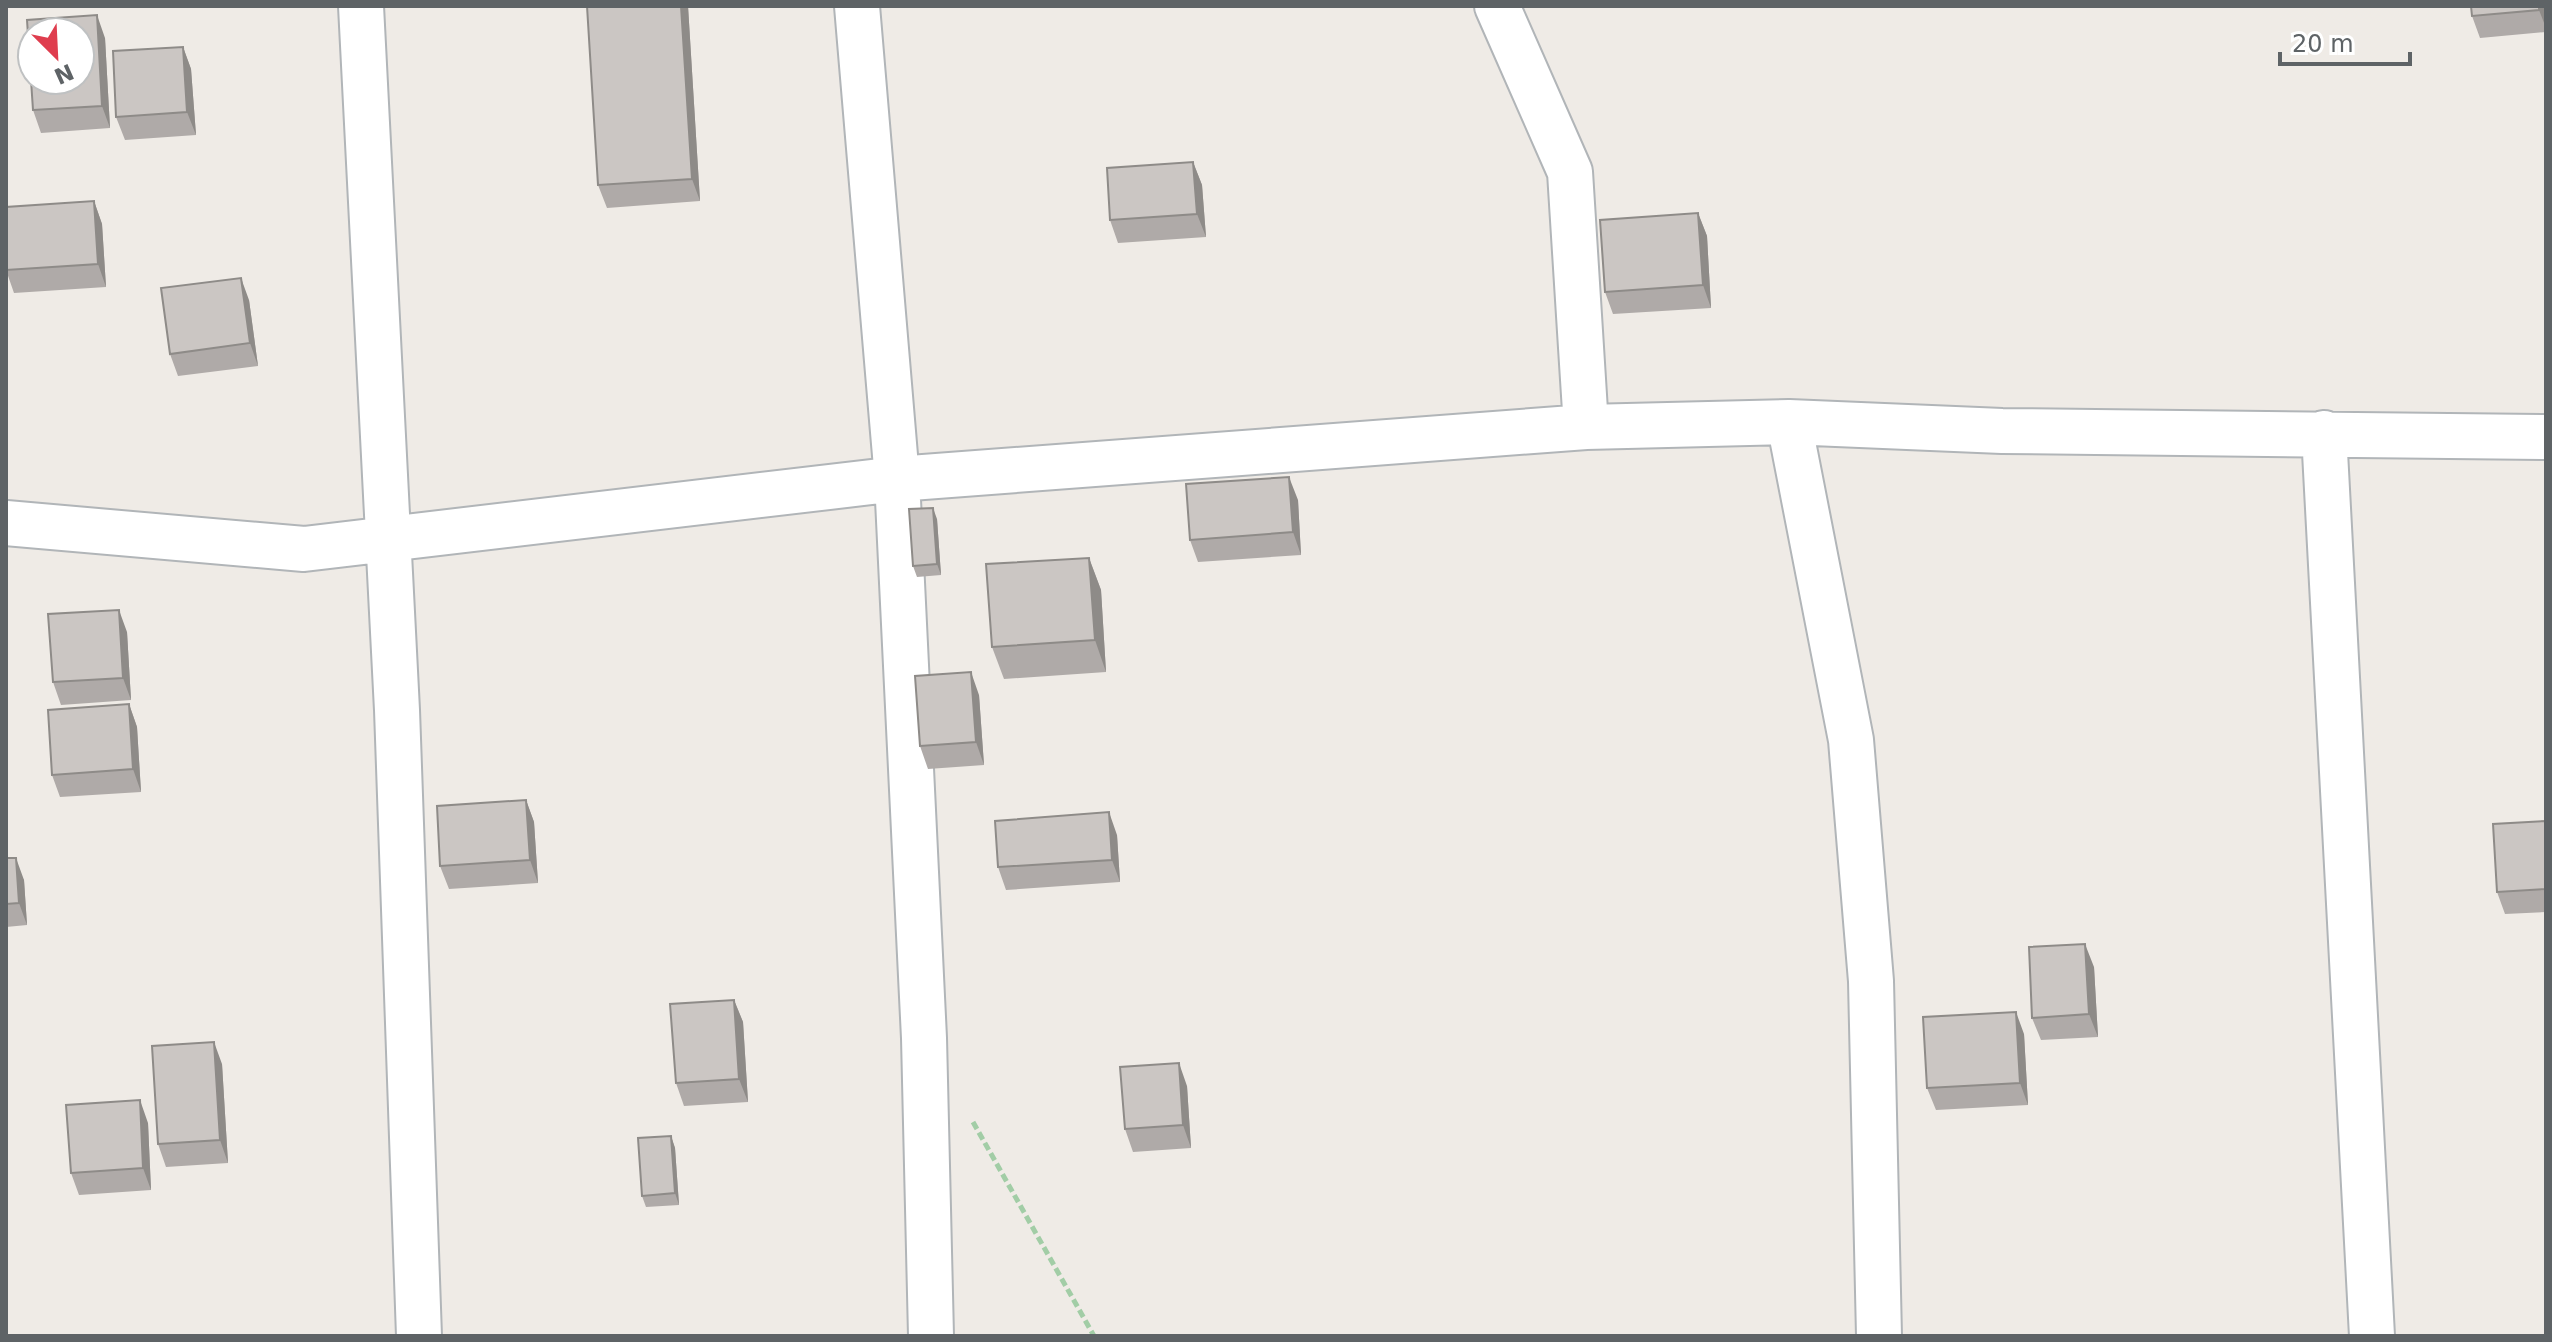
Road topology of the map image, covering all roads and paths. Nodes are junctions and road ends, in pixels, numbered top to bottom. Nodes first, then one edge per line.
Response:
1 (361, 6) edge
2 (857, 6) edge
3 (1497, 6) edge
4 (1789, 422) junction
5 (1586, 427) junction
6 (2324, 433) junction
7 (2546, 437) edge
8 (897, 479) junction
9 (6, 523) edge
10 (386, 539) junction
11 (971, 1118) dead end
12 (419, 1336) edge
13 (931, 1336) edge
14 (1094, 1336) edge
15 (1879, 1336) edge
16 (2372, 1336) edge

1 - 10 street
2 - 8 street
3 - 5 street
4 - 5 street
4 - 6 street
4 - 15 street
5 - 8 street
6 - 7 street
6 - 16 street
8 - 10 street
8 - 13 street
9 - 10 street
10 - 12 street
11 - 14 path

